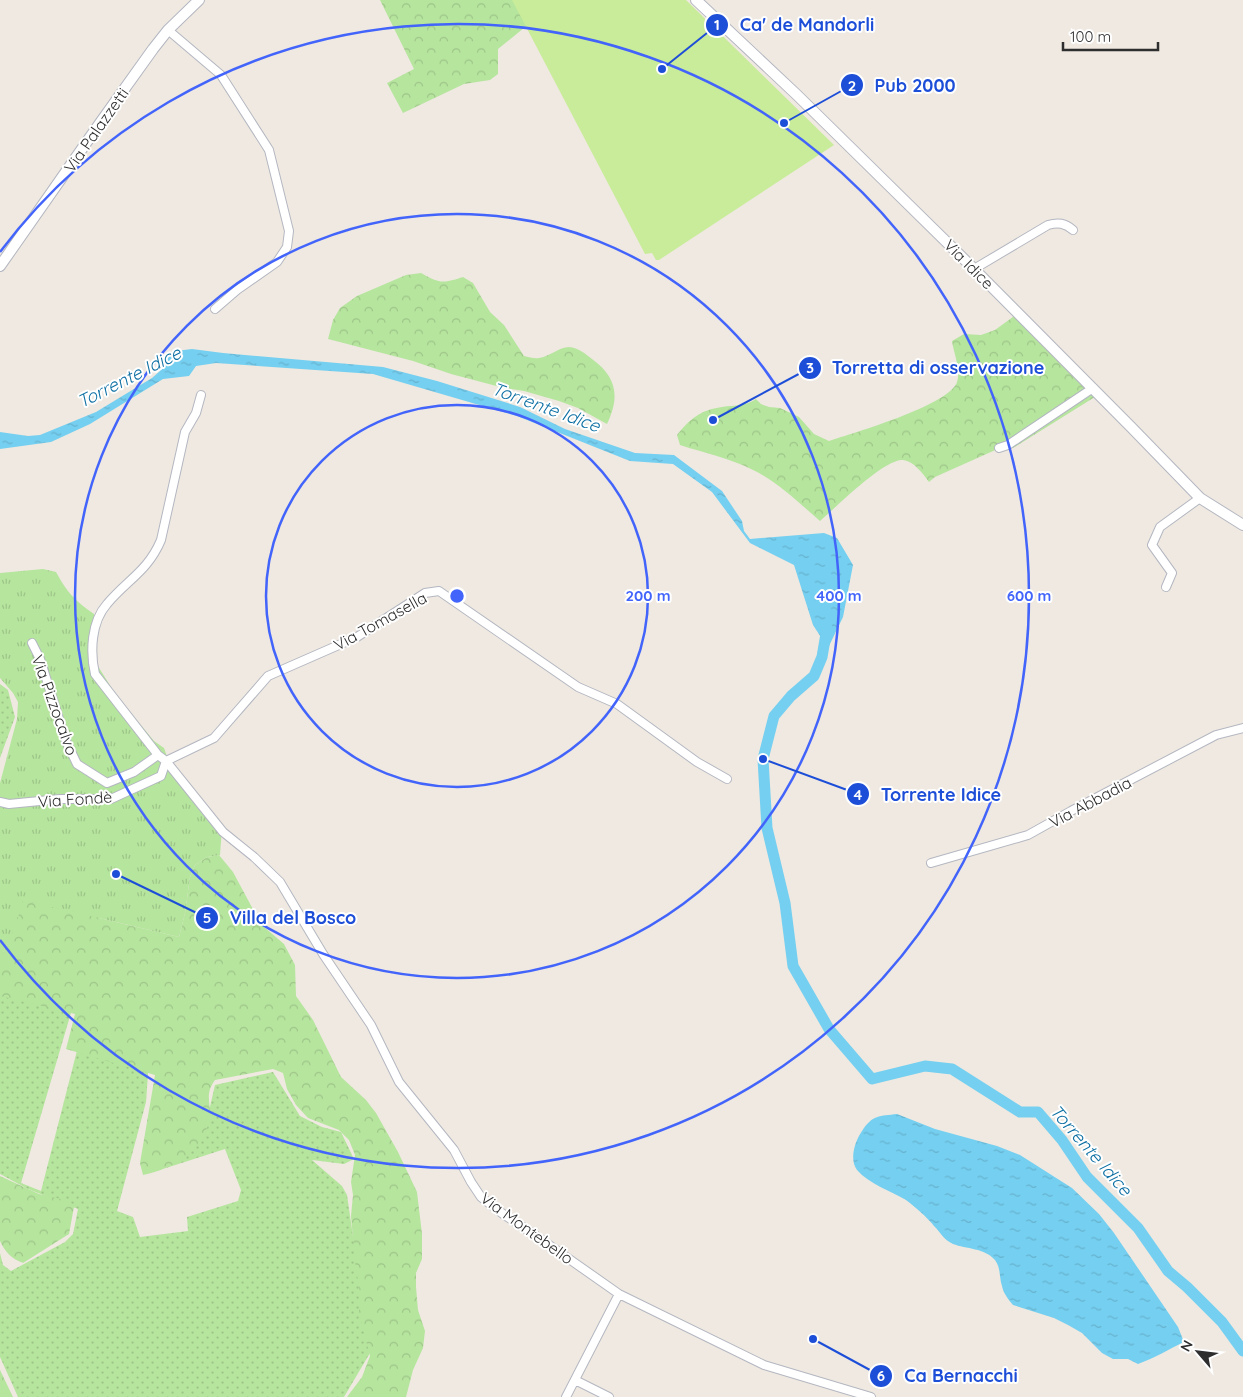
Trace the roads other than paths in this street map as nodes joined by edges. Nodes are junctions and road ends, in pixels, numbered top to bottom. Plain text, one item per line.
1 (199, 0) edge
2 (696, 0) edge
3 (168, 30) junction
4 (1073, 230) dead end
5 (0, 266) edge
6 (974, 268) junction
7 (215, 309) dead end
8 (1093, 388) junction
9 (200, 395) dead end
10 (999, 448) dead end
11 (1200, 498) junction
12 (1243, 526) edge
13 (1166, 587) dead end
14 (32, 643) dead end
15 (1243, 728) edge
16 (158, 755) junction
17 (166, 761) junction
18 (727, 779) dead end
19 (0, 802) edge
20 (931, 863) dead end
21 (619, 1294) junction
22 (575, 1380) junction
23 (566, 1397) edge
24 (609, 1397) edge
25 (871, 1397) edge

1 - 3 main road, Via Palazzetti
2 - 6 main road, Via Idice
3 - 5 main road, Via Palazzetti
3 - 7 street
4 - 6 street
6 - 8 main road, Via Idice
8 - 10 street
8 - 11 main road, Via Idice
9 - 16 street, Via Montebello
11 - 12 main road, Via Idice
11 - 13 street
14 - 16 street, Via Pizzocalvo
15 - 20 street, Via Abbadia
16 - 17 street, Via Montebello
17 - 18 street, Via Tomasella
17 - 19 street, Via Fondè
17 - 21 street, Via Montebello
21 - 22 street
21 - 25 street, Via Montebello
22 - 23 street
22 - 24 street

